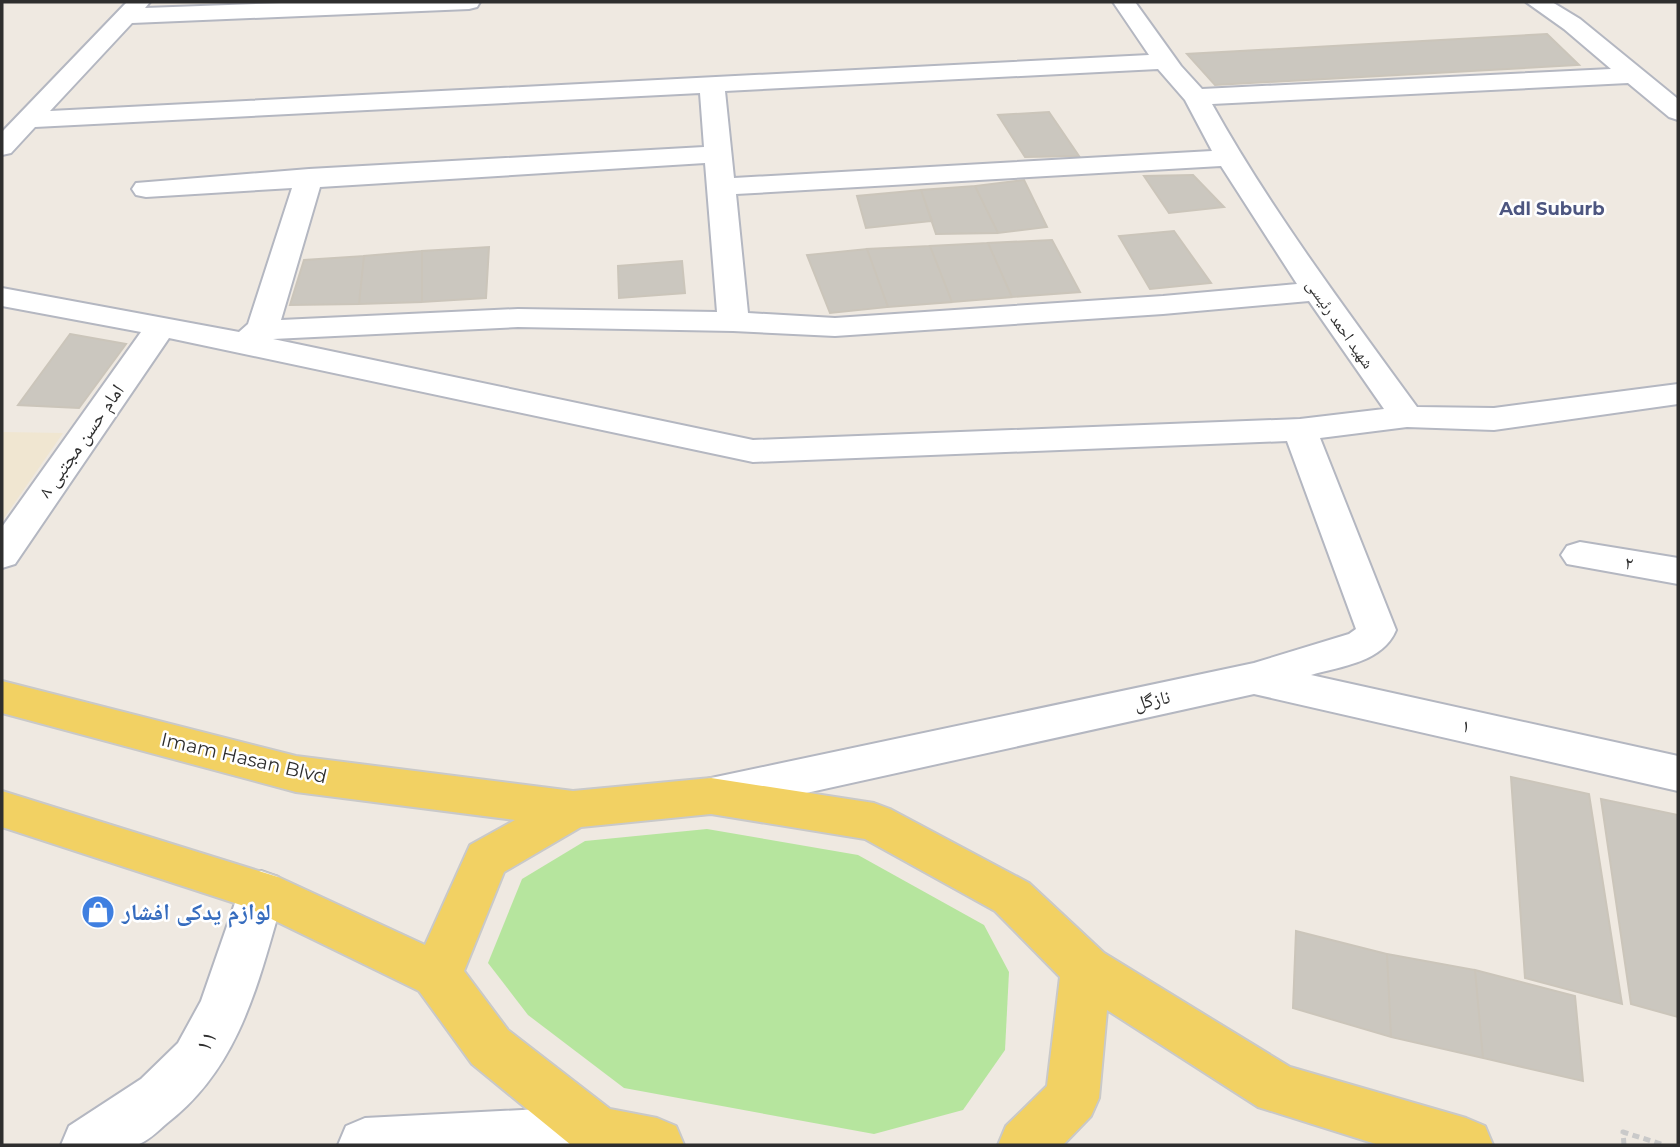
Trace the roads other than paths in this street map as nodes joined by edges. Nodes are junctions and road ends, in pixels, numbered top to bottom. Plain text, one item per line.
1 (469, 2) edge
2 (1125, 2) edge
3 (1537, 2) edge
4 (132, 9) edge
5 (1166, 61) junction
6 (1630, 75) junction
7 (712, 87) junction
8 (1196, 96) junction
9 (1678, 113) edge
10 (27, 120) junction
11 (2, 147) edge
12 (718, 154) junction
13 (1229, 158) junction
14 (309, 177) junction
15 (721, 187) junction
16 (146, 188) dead end
17 (1317, 291) junction
18 (2, 297) edge
19 (733, 322) junction
20 (160, 328) junction
21 (247, 335) junction
22 (1678, 394) edge
23 (1407, 417) junction
24 (1300, 430) junction
25 (2, 555) edge
26 (1580, 555) dead end
27 (1678, 571) edge
28 (1254, 678) junction
29 (2, 697) edge
30 (1678, 774) edge
31 (711, 796) junction
32 (2, 809) edge
33 (573, 809) junction
34 (261, 891) junction
35 (1086, 969) junction
36 (438, 975) junction
37 (598, 1133) junction
38 (88, 1145) edge
39 (365, 1145) edge
40 (657, 1145) edge
41 (1026, 1145) edge
42 (1466, 1145) edge

1 - 4 street
2 - 5 street, شهید احمد رئیسی
3 - 6 street
4 - 10 street
5 - 7 street
5 - 8 street, شهید احمد رئیسی
6 - 8 street
6 - 9 street
7 - 10 street
7 - 12 street
8 - 13 street, شهید احمد رئیسی
10 - 11 street
12 - 14 street
12 - 15 street
13 - 15 street
13 - 17 street, شهید احمد رئیسی
14 - 16 street
14 - 21 street
15 - 19 street
17 - 19 street
17 - 23 street, شهید احمد رئیسی
18 - 20 street
19 - 21 street
20 - 21 street
20 - 25 street, امام حسن مجتبی ۸
21 - 24 street
22 - 23 street
23 - 24 street
24 - 28 street, نازگل
26 - 27 street, ۲
28 - 30 street, ۱
28 - 31 street, نازگل
29 - 33 main road, Imam Hasan Blvd
31 - 33 main road
31 - 35 main road
32 - 34 main road
33 - 36 main road
34 - 36 main road
34 - 38 street, ۱۱
35 - 41 main road
35 - 42 main road
36 - 37 main road
37 - 39 street
37 - 40 main road

